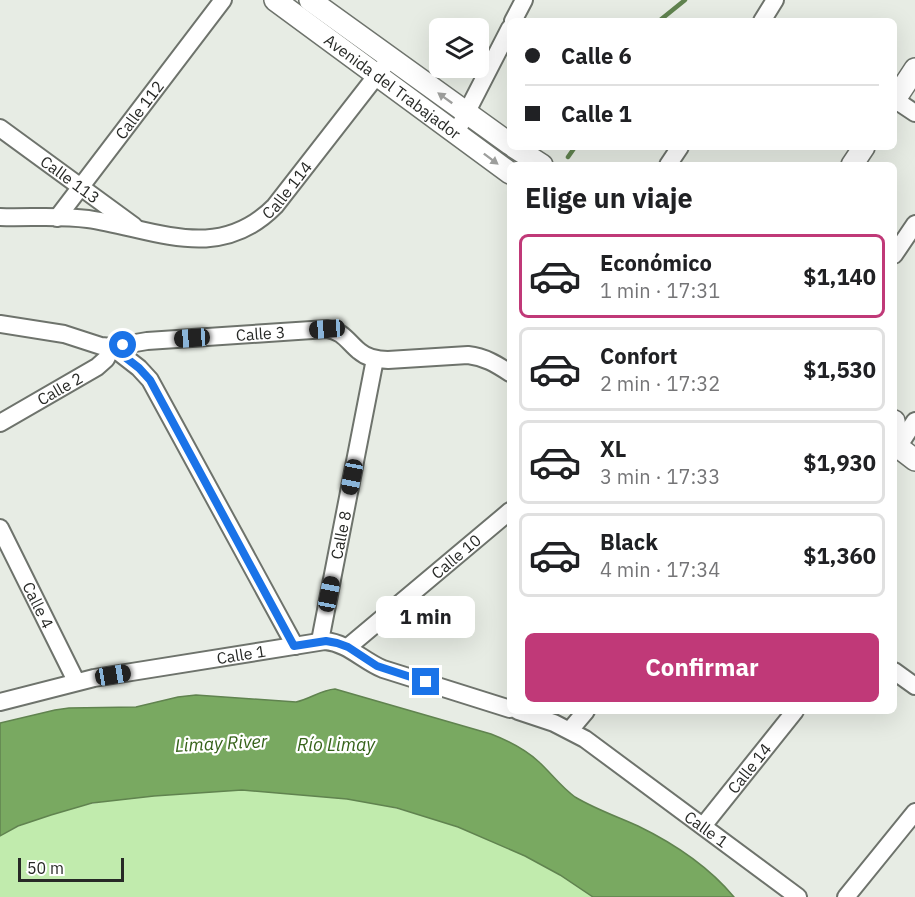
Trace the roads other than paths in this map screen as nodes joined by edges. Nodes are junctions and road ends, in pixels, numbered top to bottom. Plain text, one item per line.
1 (222, 0) edge
2 (275, 0) edge
3 (524, 0) edge
4 (775, 0) edge
5 (316, 2) edge
6 (515, 18) edge
7 (766, 18) edge
8 (507, 34) edge
9 (384, 67) junction
10 (915, 69) edge
11 (897, 96) edge
12 (897, 102) edge
13 (915, 113) edge
14 (466, 114) junction
15 (0, 128) edge
16 (456, 133) junction
17 (507, 142) edge
18 (519, 150) edge
19 (537, 162) edge
20 (507, 171) edge
21 (81, 187) junction
22 (0, 217) edge
23 (57, 218) junction
24 (915, 224) edge
25 (140, 230) junction
26 (897, 251) edge
27 (0, 324) edge
28 (112, 347) junction
29 (375, 359) junction
30 (507, 371) edge
31 (915, 421) edge
32 (0, 423) edge
33 (897, 446) edge
34 (897, 448) edge
35 (915, 460) edge
36 (507, 514) edge
37 (0, 528) edge
38 (320, 641) junction
39 (294, 646) junction
40 (348, 647) junction
41 (897, 673) edge
42 (76, 681) junction
43 (915, 686) edge
44 (0, 702) edge
45 (507, 708) edge
46 (527, 714) edge
47 (583, 714) edge
48 (793, 714) edge
49 (570, 730) junction
50 (915, 812) edge
51 (703, 826) junction
52 (798, 897) edge
53 (846, 897) edge

1 - 21 street, Calle 112
2 - 9 street, Avenida del Trabajador
3 - 6 street
4 - 7 street
5 - 9 street, Avenida del Trabajador
8 - 14 street
14 -> 9 street, Avenida del Trabajador
9 - 16 street, Avenida del Trabajador
9 - 25 street, Calle 114
10 - 11 street
12 - 13 street
14 - 16 street
14 - 17 street, Avenida del Trabajador
15 - 21 street, Calle 113
16 -> 20 street, Avenida del Trabajador
18 - 19 street
21 - 23 street, Calle 112
21 - 25 street, Calle 113
22 - 23 street, Calle 114
23 - 25 street, Calle 114
24 - 26 street
27 - 28 street, Calle 3
28 - 29 street, Calle 3
28 - 32 street, Calle 2
28 - 39 street
29 - 30 street
29 - 38 street, Calle 8
31 - 33 street
34 - 35 street
36 - 40 street, Calle 10
37 - 42 street, Calle 4
38 - 39 street, Calle 1
38 - 40 street, Calle 1
39 - 42 street, Calle 1
40 - 45 street, Calle 1
41 - 43 street
42 - 44 street, Calle 1
46 - 49 street, Calle 1
47 - 49 street
48 - 51 street, Calle 14
49 - 51 street, Calle 1
50 - 53 street
51 - 52 street, Calle 1

